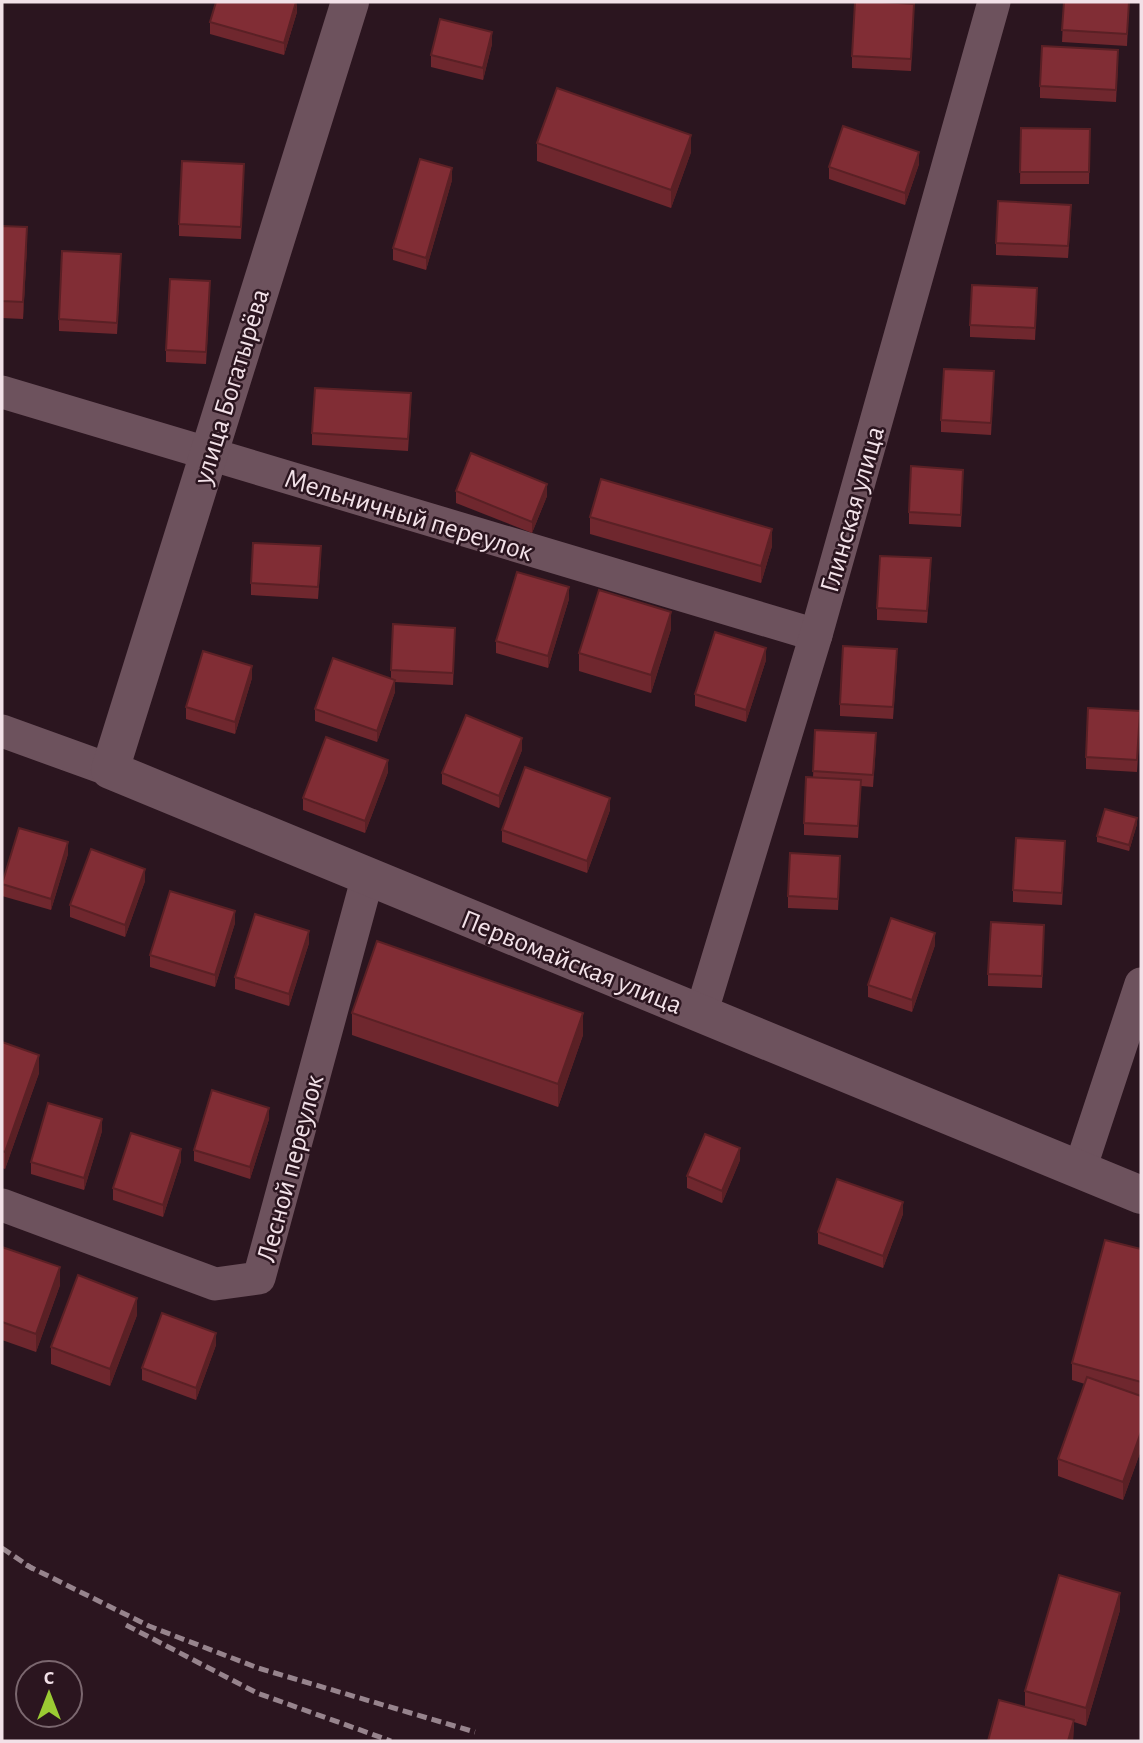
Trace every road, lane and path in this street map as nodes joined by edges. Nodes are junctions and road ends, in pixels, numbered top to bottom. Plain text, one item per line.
1 (350, 2) edge
2 (994, 2) edge
3 (2, 392) edge
4 (209, 454) junction
5 (816, 635) junction
6 (2, 731) edge
7 (110, 770) junction
8 (368, 876) junction
9 (1141, 984) edge
10 (701, 1014) junction
11 (1080, 1169) junction
12 (1141, 1195) edge
13 (2, 1205) edge

1 - 4 street, улица Богатырёва
2 - 5 street, Глинская улица
3 - 4 street, Мельничный переулок
4 - 5 street, Мельничный переулок
4 - 7 street, улица Богатырёва
5 - 10 street, Глинская улица
6 - 7 street, Первомайская улица
7 - 8 street, Первомайская улица
8 - 10 street, Первомайская улица
8 - 13 street, Лесной переулок
9 - 11 street
10 - 11 street, Первомайская улица
11 - 12 street, Первомайская улица

